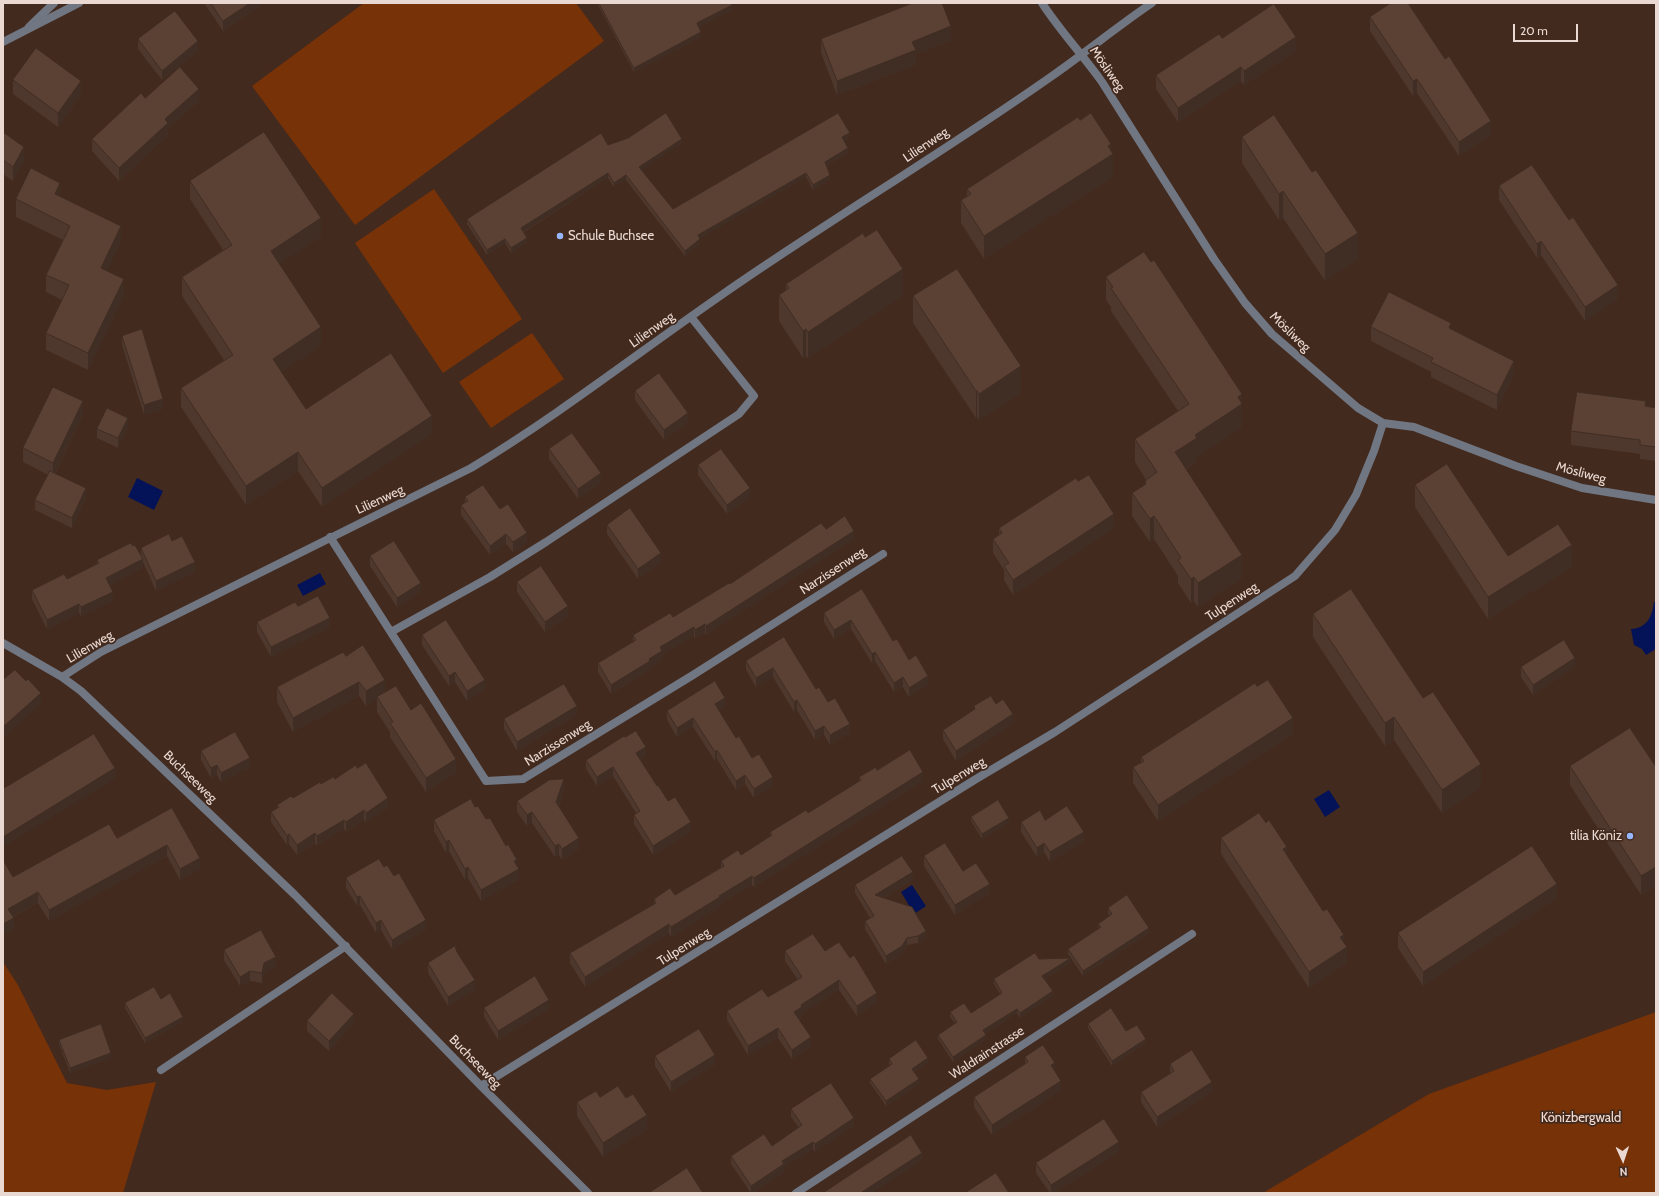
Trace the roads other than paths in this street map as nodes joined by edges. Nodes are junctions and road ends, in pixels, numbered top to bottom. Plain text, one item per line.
1 (54, 3) edge
2 (79, 3) edge
3 (1042, 3) edge
4 (1152, 3) edge
5 (25, 31) junction
6 (3, 42) edge
7 (1082, 54) junction
8 (691, 317) junction
9 (1383, 423) junction
10 (1656, 500) edge
11 (330, 537) junction
12 (883, 554) dead end
13 (391, 632) junction
14 (3, 643) edge
15 (62, 677) junction
16 (1192, 934) dead end
17 (346, 946) junction
18 (161, 1070) dead end
19 (481, 1086) junction
20 (588, 1193) edge
21 (796, 1193) edge

1 - 5 street
2 - 5 street
3 - 7 street, Mösliweg
4 - 7 street, Lilienweg
5 - 6 street
7 - 8 street, Lilienweg
7 - 9 street, Mösliweg
8 - 11 street, Lilienweg
8 - 13 street, Lilienweg
9 - 10 street, Mösliweg
9 - 19 street, Tulpenweg
11 - 13 street, Narzissenweg
11 - 15 street, Lilienweg
12 - 13 street, Narzissenweg
14 - 15 street, Buchseeweg
15 - 17 street, Buchseeweg
16 - 21 street, Waldrainstrasse
17 - 18 street
17 - 19 street, Buchseeweg
19 - 20 street, Buchseeweg

